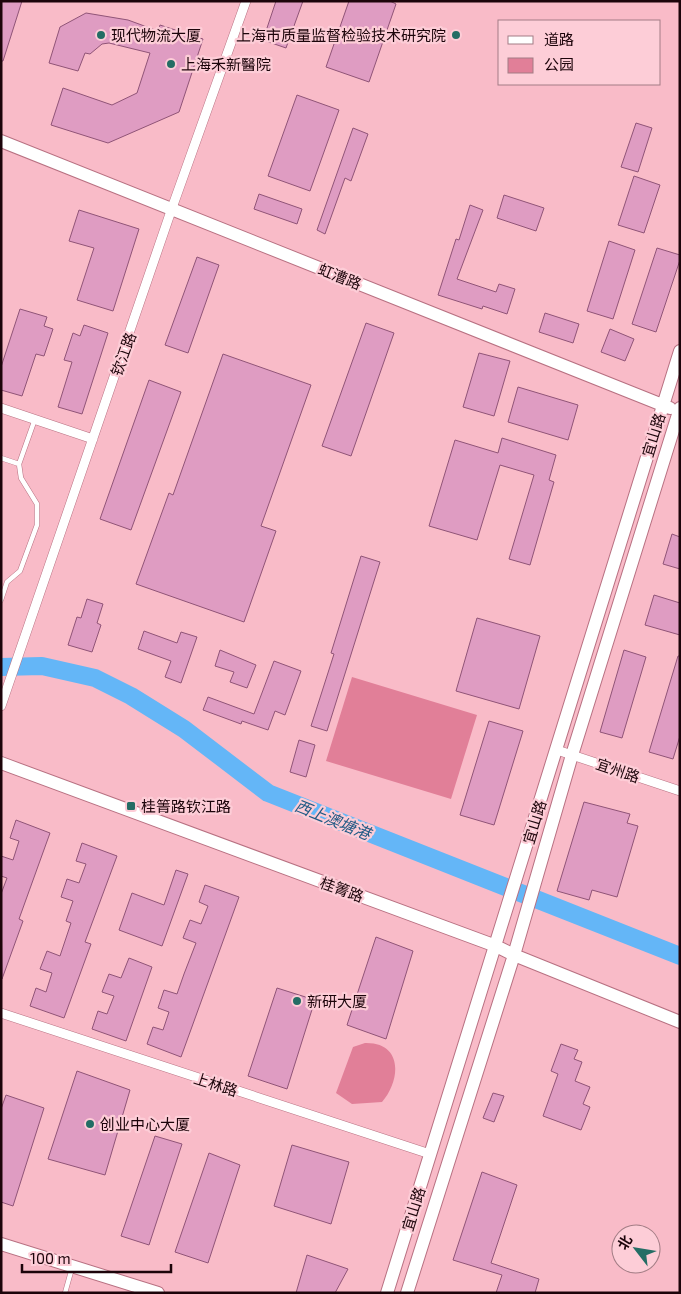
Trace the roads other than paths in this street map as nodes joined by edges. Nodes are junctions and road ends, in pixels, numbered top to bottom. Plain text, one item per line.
1 (246, 1) edge
2 (1, 141) edge
3 (172, 208) junction
4 (680, 351) edge
5 (662, 405) junction
6 (1, 408) edge
7 (680, 410) edge
8 (35, 419) junction
9 (93, 439) junction
10 (1, 458) edge
11 (19, 464) junction
12 (1, 600) edge
13 (1, 706) edge
14 (557, 750) junction
15 (572, 755) junction
16 (1, 763) edge
17 (680, 791) edge
18 (496, 946) junction
19 (514, 955) junction
20 (1, 1013) edge
21 (680, 1022) edge
22 (430, 1154) junction
23 (1, 1244) edge
24 (73, 1266) junction
25 (65, 1293) edge
26 (158, 1293) edge
27 (387, 1293) edge
28 (407, 1293) edge

1 - 3 street, 钦江路
2 - 3 main road, 虹漕路
3 - 5 main road, 虹漕路
3 - 9 street, 钦江路
4 - 5 main road, 宜山路
5 - 7 main road, 虹漕路
5 - 14 main road, 宜山路
6 - 8 street
7 - 15 main road, 宜山路
8 - 9 street
8 - 11 lane
9 - 13 street, 钦江路
10 - 11 lane
11 - 12 lane
14 - 15 street, 宜州路
14 - 18 main road, 宜山路
15 - 17 street, 宜州路
15 - 19 main road, 宜山路
16 - 18 main road, 桂箐路
18 - 19 main road, 桂箐路
18 - 22 main road, 宜山路
19 - 21 main road, 桂箐路
19 - 28 main road, 宜山路
20 - 22 street, 上林路
22 - 27 main road, 宜山路
23 - 24 main road
24 - 25 lane
24 - 26 main road

